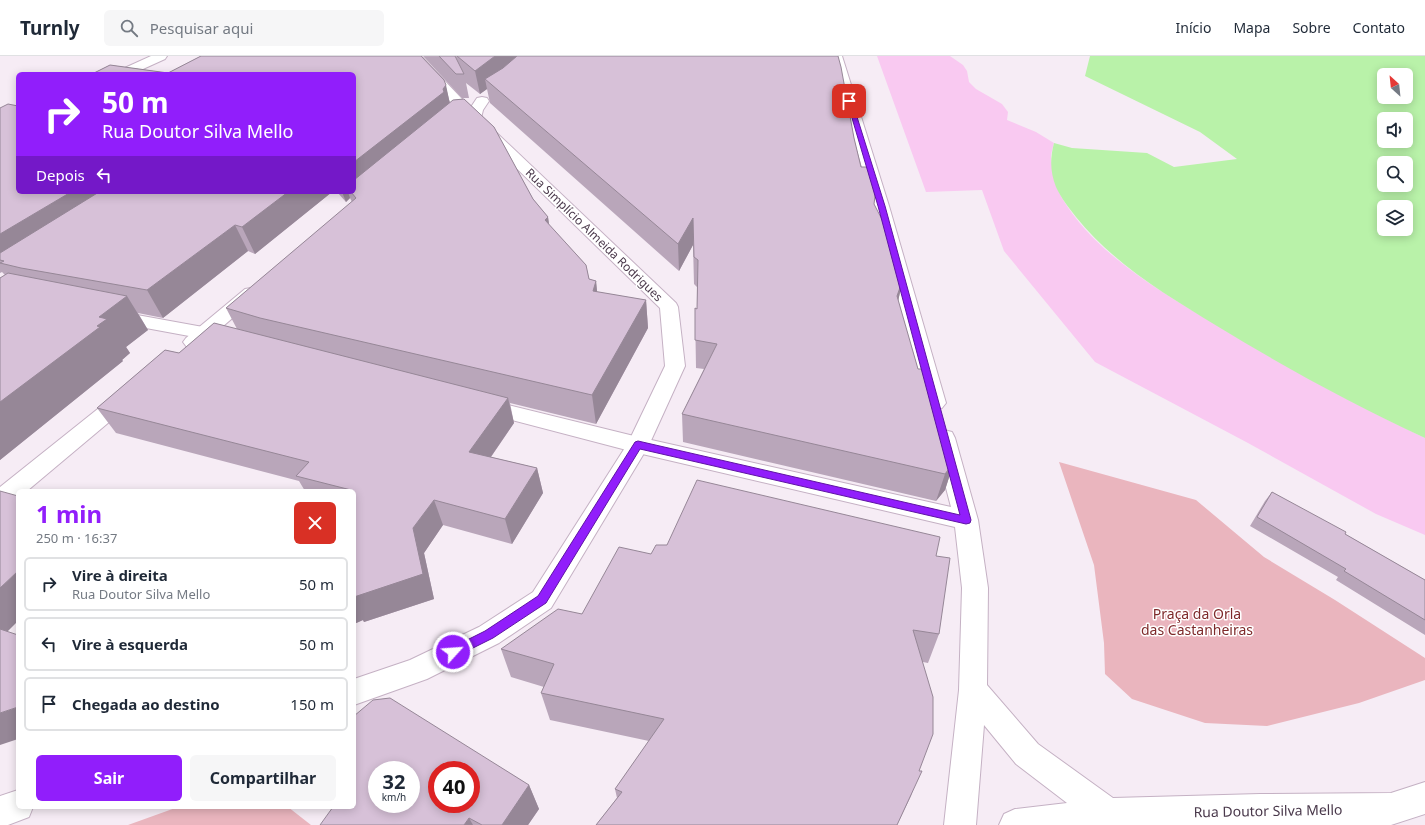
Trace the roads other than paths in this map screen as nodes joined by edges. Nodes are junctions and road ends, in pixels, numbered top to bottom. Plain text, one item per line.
1 (161, 56) edge
2 (414, 56) edge
3 (836, 56) edge
4 (126, 72) edge
5 (457, 102) junction
6 (483, 105) junction
7 (264, 282) edge
8 (98, 314) edge
9 (203, 333) junction
10 (241, 344) edge
11 (179, 354) edge
12 (142, 384) edge
13 (462, 401) edge
14 (638, 445) junction
15 (0, 500) edge
16 (966, 520) junction
17 (973, 690) junction
18 (356, 691) edge
19 (1425, 798) edge
20 (16, 807) edge
21 (0, 812) edge
22 (1110, 814) junction
23 (960, 825) edge
24 (1015, 825) edge

1 - 4 street
2 - 5 street
3 - 16 street
5 - 6 street
5 - 6 street
6 - 14 street, Rua Simplício Almeida Rodrigues
7 - 9 street
8 - 9 street
9 - 10 street
9 - 11 street
12 - 15 street
13 - 14 street
14 - 16 street
14 - 18 street, Rua Simplício Almeida Rodrigues
16 - 17 street
17 - 22 street
17 - 23 street
19 - 22 street, Rua Doutor Silva Mello
20 - 21 street
22 - 24 street, Rua Doutor Silva Mello

